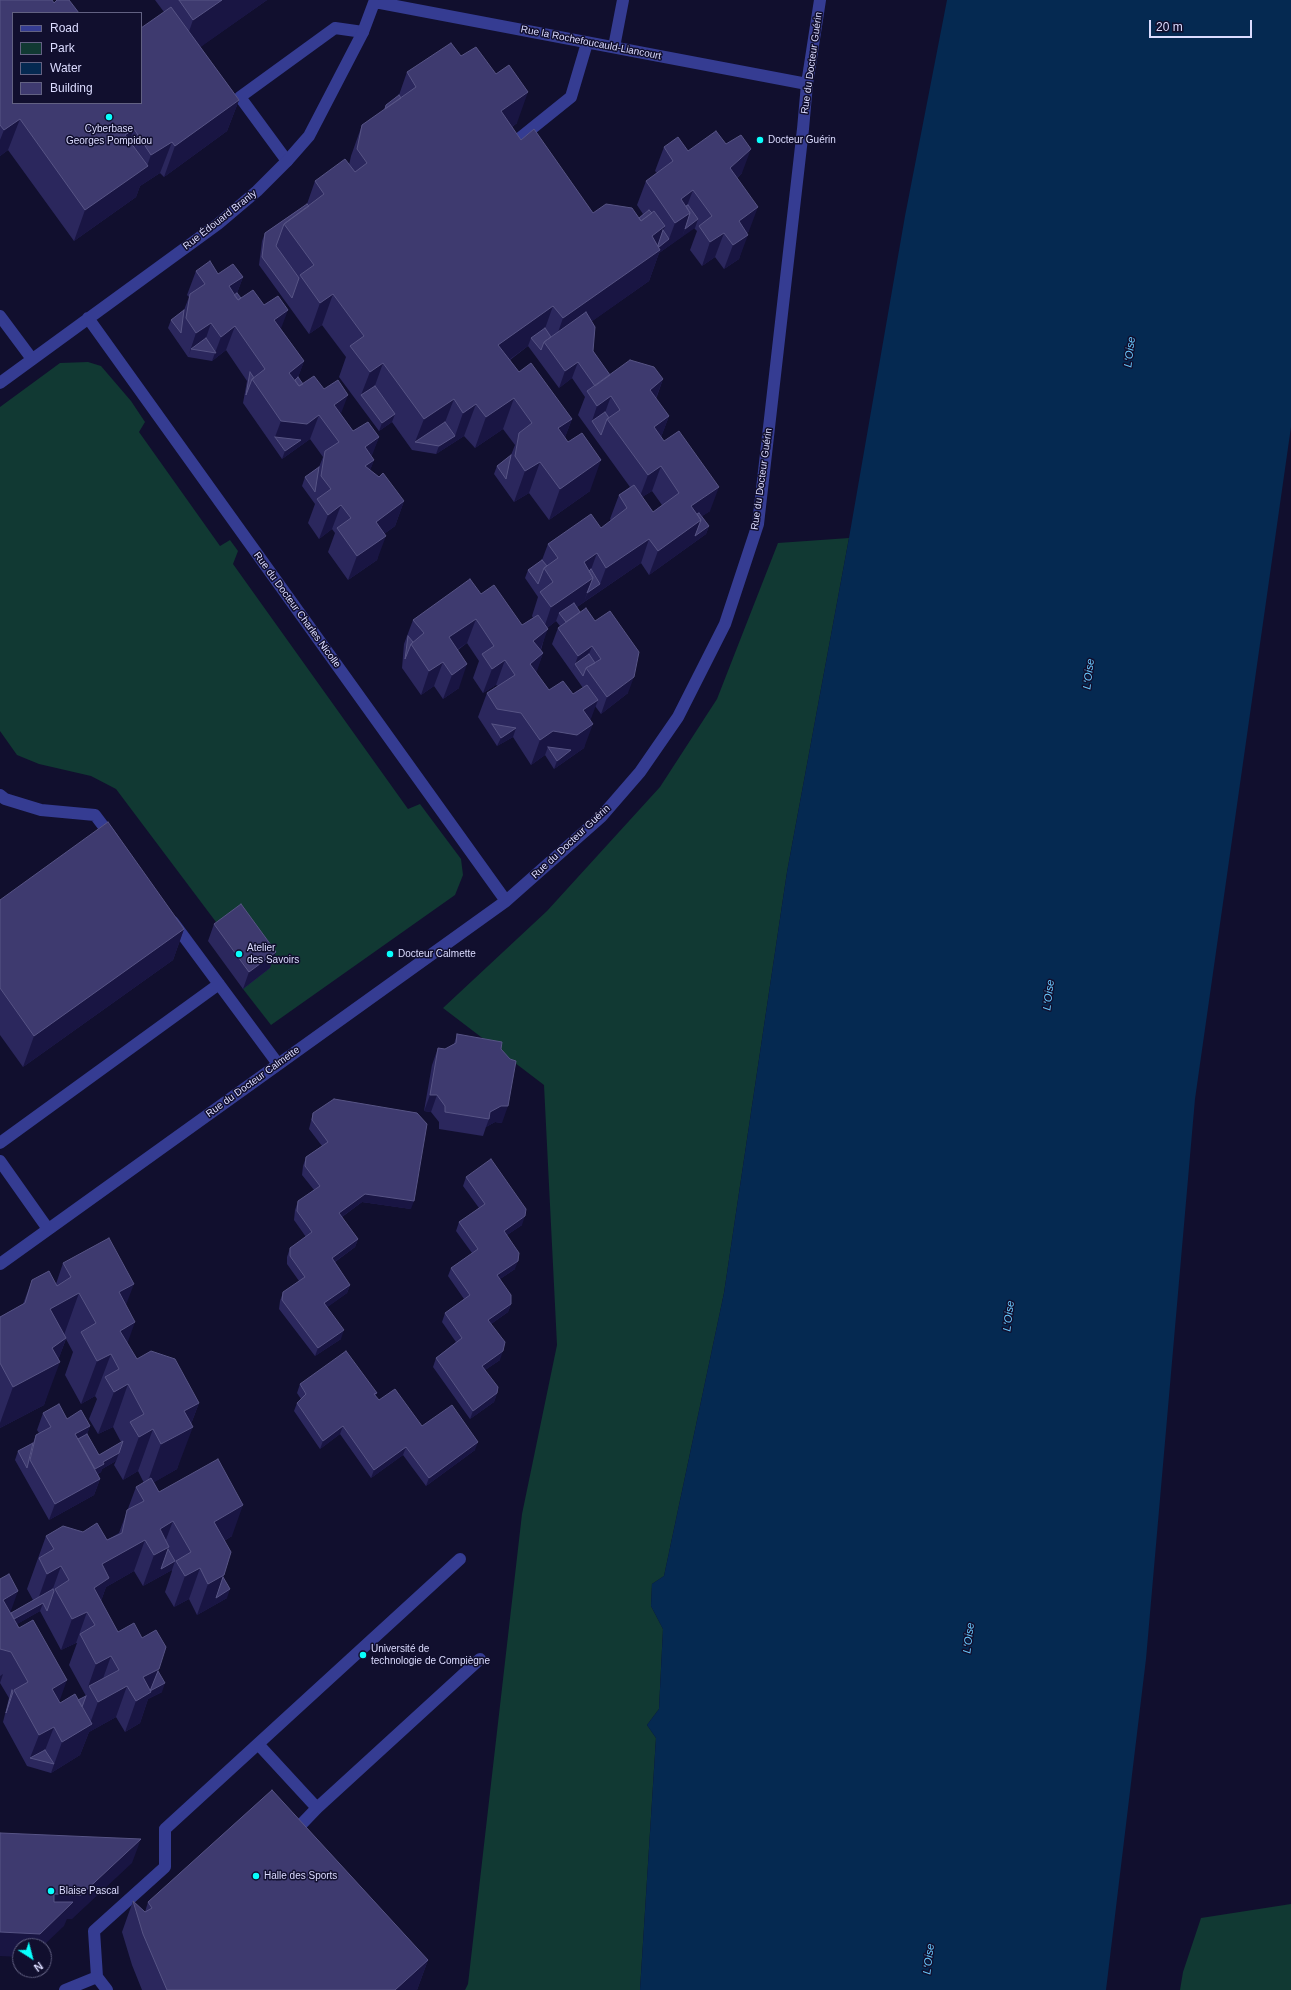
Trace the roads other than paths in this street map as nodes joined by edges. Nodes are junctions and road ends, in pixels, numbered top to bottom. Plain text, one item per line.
1 (623, 0) edge
2 (820, 0) edge
3 (375, 1) edge
4 (363, 32) junction
5 (587, 43) junction
6 (614, 47) junction
7 (807, 84) junction
8 (520, 138) edge
9 (287, 161) junction
10 (0, 316) edge
11 (88, 318) junction
12 (32, 359) junction
13 (0, 382) edge
14 (0, 795) edge
15 (118, 847) edge
16 (506, 901) junction
17 (164, 909) edge
18 (219, 984) junction
19 (278, 1064) junction
20 (0, 1143) edge
21 (0, 1161) edge
22 (48, 1229) junction
23 (0, 1264) edge
24 (460, 1559) dead end
25 (480, 1659) dead end
26 (258, 1744) junction
27 (317, 1808) junction
28 (293, 1833) edge
29 (97, 1976) junction
30 (65, 1990) edge
31 (81, 1990) edge
32 (107, 1990) edge

1 - 6 street
2 - 7 street, Rue du Docteur Guérin
3 - 4 street, Rue Édouard Branly
3 - 5 street, Rue la Rochefoucauld-Liancourt
4 - 9 street, Rue Édouard Branly
4 - 9 street
5 - 6 street, Rue la Rochefoucauld-Liancourt
5 - 8 street
6 - 7 street, Rue la Rochefoucauld-Liancourt
7 - 16 street, Rue du Docteur Guérin
9 - 11 street, Rue Édouard Branly
10 - 12 street
11 - 12 street, Rue Édouard Branly
11 - 16 street, Rue du Docteur Charles Nicolle
12 - 13 street, Rue Édouard Branly
14 - 15 street
16 - 19 street, Rue du Docteur Calmette
17 - 18 street
18 - 19 street
18 - 20 street
19 - 22 street, Rue du Docteur Calmette
21 - 22 street
22 - 23 street, Rue du Docteur Calmette
24 - 26 street
25 - 27 street
26 - 27 street
26 - 29 street
27 - 28 street
29 - 30 street
29 - 31 street
29 - 32 street

